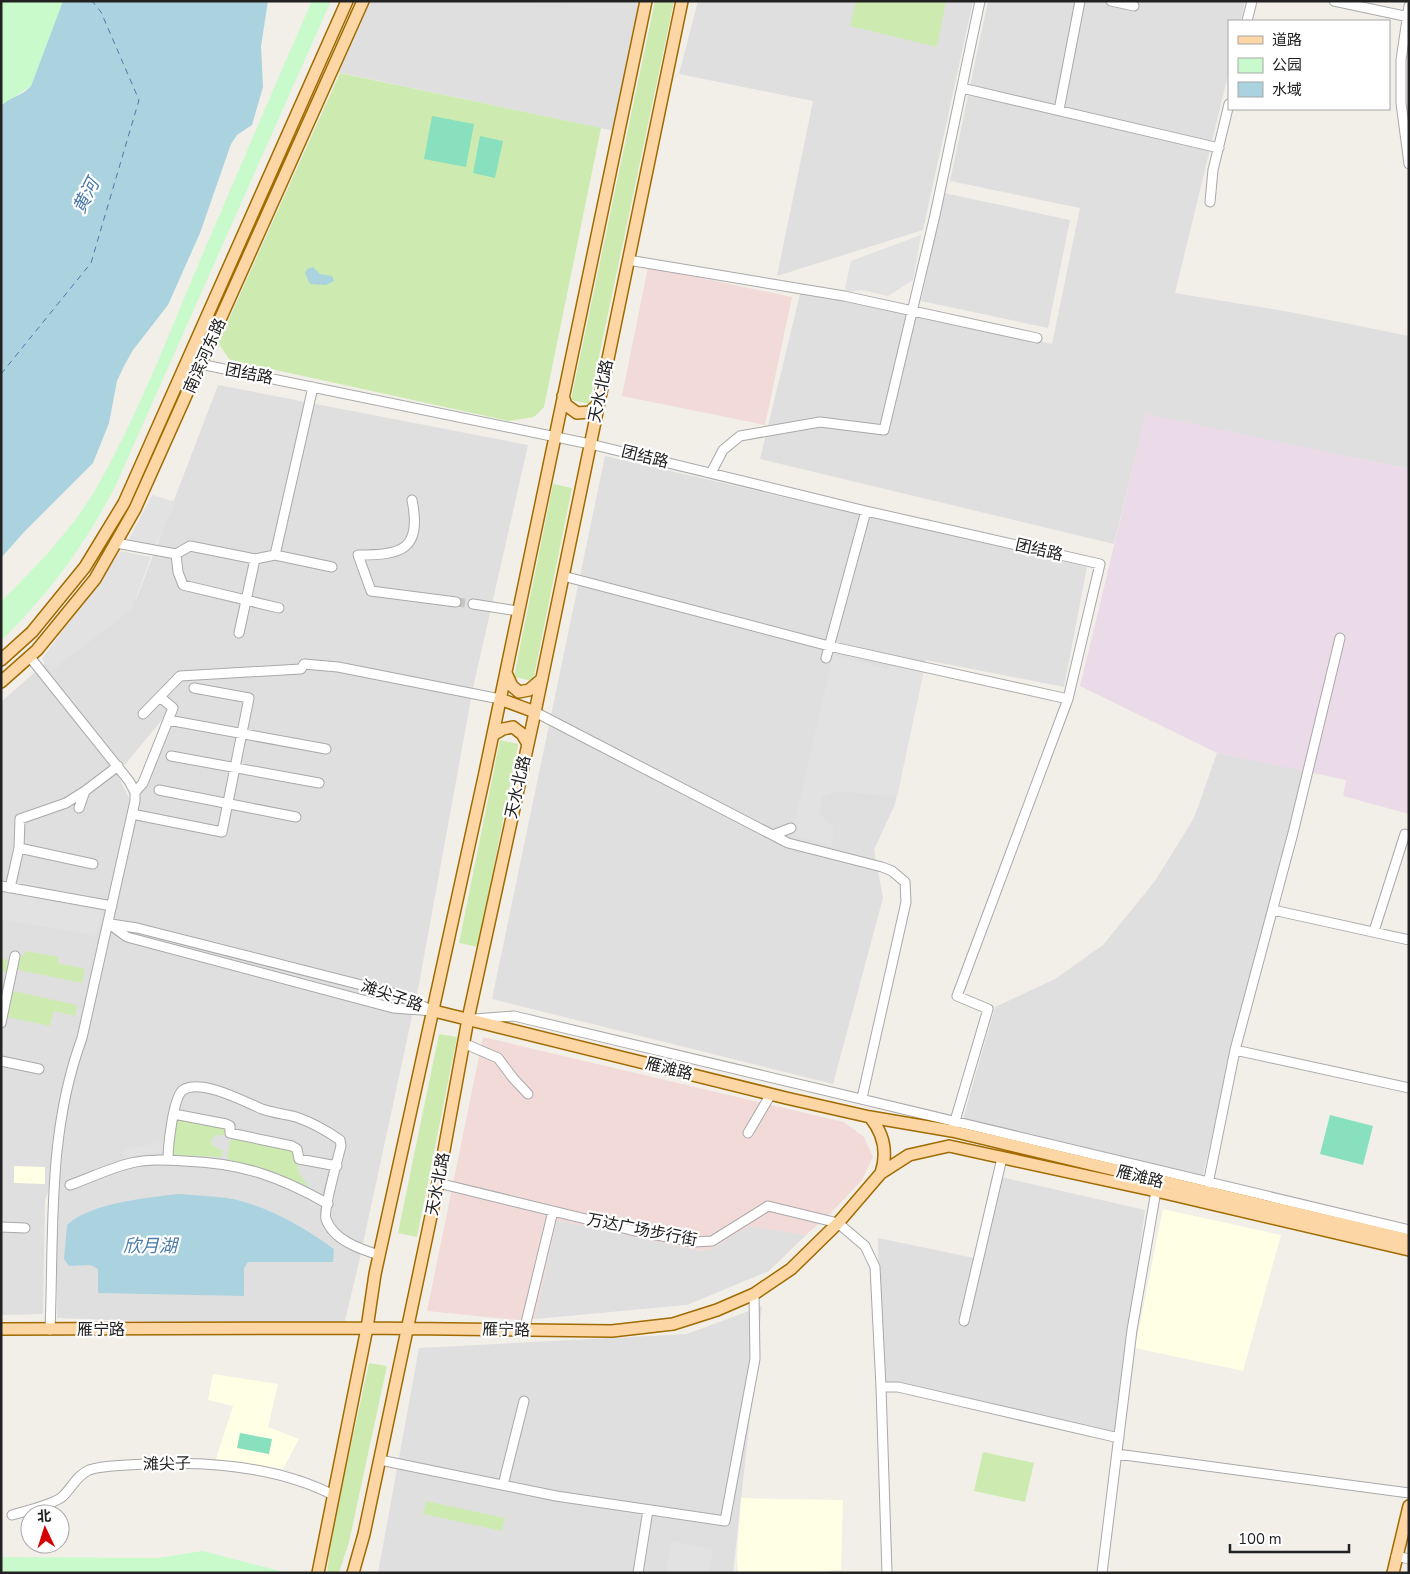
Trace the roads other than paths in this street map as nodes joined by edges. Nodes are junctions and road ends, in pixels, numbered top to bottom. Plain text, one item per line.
1 (347, 1) edge
2 (363, 1) edge
3 (682, 1) edge
4 (980, 1) edge
5 (1080, 1) edge
6 (1111, 1) edge
7 (1252, 1) edge
8 (1334, 1) edge
9 (644, 2) edge
10 (1134, 6) dead end
11 (1409, 6) edge
12 (1408, 17) edge
13 (1247, 20) edge
14 (962, 88) junction
15 (1228, 108) edge
16 (1059, 110) junction
17 (1219, 148) junction
18 (1409, 164) edge
19 (1210, 202) dead end
20 (628, 260) junction
21 (911, 310) junction
22 (1037, 338) dead end
23 (188, 362) junction
24 (202, 364) junction
25 (314, 387) junction
26 (563, 396) junction
27 (599, 403) junction
28 (555, 436) junction
29 (590, 444) junction
30 (711, 473) junction
31 (412, 500) dead end
32 (866, 512) junction
33 (116, 543) junction
34 (176, 554) junction
35 (276, 555) junction
36 (256, 559) junction
37 (332, 567) dead end
38 (563, 576) junction
39 (246, 600) junction
40 (456, 602) tunnel mouth
41 (473, 604) tunnel mouth
42 (279, 608) dead end
43 (518, 611) junction
44 (239, 633) dead end
45 (1340, 638) dead end
46 (829, 646) junction
47 (29, 656) junction
48 (826, 658) dead end
49 (1, 660) edge
50 (506, 674) junction
51 (542, 678) junction
52 (1, 682) edge
53 (194, 688) dead end
54 (160, 697) junction
55 (500, 699) junction
56 (1068, 699) junction
57 (535, 712) junction
58 (143, 714) dead end
59 (168, 720) junction
60 (242, 733) junction
61 (493, 735) junction
62 (528, 744) junction
63 (326, 749) dead end
64 (171, 756) dead end
65 (118, 766) junction
66 (235, 768) junction
67 (319, 783) dead end
68 (159, 790) dead end
69 (85, 791) junction
70 (135, 792) junction
71 (228, 803) junction
72 (79, 808) dead end
73 (132, 814) junction
74 (296, 817) dead end
75 (791, 828) dead end
76 (1405, 834) dead end
77 (773, 835) junction
78 (19, 848) junction
79 (93, 864) dead end
80 (6, 887) edge
81 (112, 906) junction
82 (1273, 910) junction
83 (108, 924) junction
84 (1374, 931) junction
85 (1409, 940) edge
86 (14, 956) dead end
87 (1, 973) edge
88 (11, 975) junction
89 (434, 1011) junction
90 (468, 1019) junction
91 (1, 1023) edge
92 (463, 1043) junction
93 (1235, 1050) junction
94 (1, 1061) edge
95 (39, 1069) dead end
96 (1409, 1088) edge
97 (528, 1094) dead end
98 (771, 1094) junction
99 (862, 1098) junction
100 (174, 1114) junction
101 (870, 1117) junction
102 (954, 1127) junction
103 (748, 1133) dead end
104 (949, 1146) joint
105 (1002, 1158) junction
106 (168, 1160) junction
107 (337, 1166) junction
108 (881, 1173) junction
109 (438, 1183) junction
110 (70, 1185) dead end
111 (1156, 1191) junction
112 (1206, 1193) junction
113 (328, 1204) junction
114 (554, 1211) junction
115 (838, 1223) junction
116 (1, 1227) edge
117 (25, 1228) dead end
118 (1409, 1230) edge
119 (1409, 1240) edge
120 (1409, 1250) edge
121 (379, 1255) junction
122 (754, 1294) junction
123 (964, 1321) dead end
124 (367, 1328) junction
125 (1, 1329) edge
126 (50, 1330) junction
127 (407, 1330) junction
128 (524, 1331) junction
129 (881, 1387) junction
130 (524, 1401) dead end
131 (1119, 1438) junction
132 (1117, 1454) junction
133 (380, 1460) junction
134 (503, 1485) junction
135 (1409, 1494) edge
136 (333, 1495) junction
137 (1409, 1506) edge
138 (648, 1510) junction
139 (12, 1515) dead end
140 (1396, 1556) junction
141 (1409, 1559) edge
142 (318, 1573) edge
143 (353, 1573) edge
144 (638, 1573) edge
145 (887, 1573) edge
146 (1102, 1573) edge
147 (1393, 1573) edge

1 - 23 main road, 南滨河东路
2 - 24 main road, 南滨河东路
3 - 20 main road, 天水北路
4 - 14 street
5 - 16 street
6 - 10 street
7 - 13 street
8 - 12 street
9 - 26 main road
11 - 12 street
12 - 18 street
14 - 16 street
14 - 21 street
15 - 17 street
16 - 17 street
17 - 19 street
20 - 21 street
20 - 27 main road, 天水北路
21 - 22 street
21 - 30 street
23 - 24 street, 团结路
23 - 49 main road, 南滨河东路
24 - 25 street, 团结路
24 - 33 main road, 南滨河东路
25 - 28 street, 团结路
25 - 35 street
26 - 27 main road
26 - 28 main road
27 - 29 main road, 天水北路
28 - 29 street, 团结路
28 - 43 main road
29 - 30 street, 团结路
29 - 38 main road, 天水北路
30 - 32 street, 团结路
31 - 40 street
32 - 46 street
32 - 56 street, 团结路
33 - 34 street
33 - 47 main road, 南滨河东路
34 - 36 street
34 - 39 street
35 - 36 street
35 - 37 street
36 - 39 street
38 - 46 street
38 - 51 main road, 天水北路
39 - 42 street
39 - 44 street
41 - 43 street
43 - 50 main road
45 - 82 street
46 - 48 street
46 - 56 street
47 - 52 main road, 南滨河东路
47 - 65 street
50 - 51 main road
50 - 55 main road
51 - 57 main road, 天水北路
53 - 60 street
54 - 55 street
54 - 58 street
54 - 59 street
55 - 57 main road
55 - 61 main road
56 - 102 street
57 - 62 main road, 天水北路
57 - 77 street
59 - 60 street
59 - 70 street
60 - 63 street
60 - 66 street
61 - 62 main road
61 - 89 main road
62 - 90 main road, 天水北路
64 - 66 street
65 - 69 street
65 - 70 street
66 - 67 street
66 - 71 street
68 - 71 street
69 - 72 street
69 - 78 street
70 - 73 street
71 - 73 street
71 - 74 street
73 - 81 street
75 - 77 street
76 - 84 street
77 - 99 street
78 - 79 street
78 - 80 street
80 - 81 street
81 - 83 street
82 - 84 street
82 - 93 street
83 - 89 street, 滩尖子路
83 - 89 street, 滩尖子路
83 - 126 street
84 - 85 street
86 - 88 street
87 - 88 street
88 - 91 street
89 - 90 main road, 雁滩路
89 - 121 main road
90 - 92 main road, 天水北路
90 - 98 main road, 雁滩路
90 - 99 street
92 - 97 street
92 - 109 main road, 天水北路
93 - 96 street
93 - 112 street
94 - 95 street
98 - 101 main road, 雁滩路
98 - 103 street
99 - 102 street
100 - 106 street
100 - 107 street
100 - 107 street
101 - 102 main road, 雁滩路
101 - 108 main road
102 - 112 main road, 雁滩路
104 - 105 main road, 雁滩路
104 - 108 main road, 雁宁路
105 - 111 main road, 雁滩路
105 - 123 street
106 - 110 street
106 - 113 street
107 - 113 street
108 - 115 main road, 雁宁路
109 - 114 street, 万达广场步行街
109 - 127 main road, 天水北路
111 - 112 main road, 雁滩路
111 - 131 street
112 - 118 street
112 - 119 main road, 雁滩路
112 - 120 main road, 雁滩路
113 - 121 street
114 - 115 street, 万达广场步行街
114 - 128 street
115 - 122 main road, 雁宁路
115 - 129 street
116 - 117 street
121 - 124 main road
122 - 128 main road, 雁宁路
122 - 138 street
124 - 126 main road, 雁宁路
124 - 127 main road, 雁宁路
124 - 136 main road
125 - 126 main road, 雁宁路
127 - 128 main road, 雁宁路
127 - 133 main road, 天水北路
129 - 131 street
129 - 145 street
130 - 134 street
131 - 132 street
132 - 135 street
132 - 146 street
133 - 134 street
133 - 143 main road, 天水北路
134 - 138 street
136 - 139 street, 滩尖子
136 - 142 main road
137 - 140 main road
138 - 144 street
140 - 141 street
140 - 147 main road

